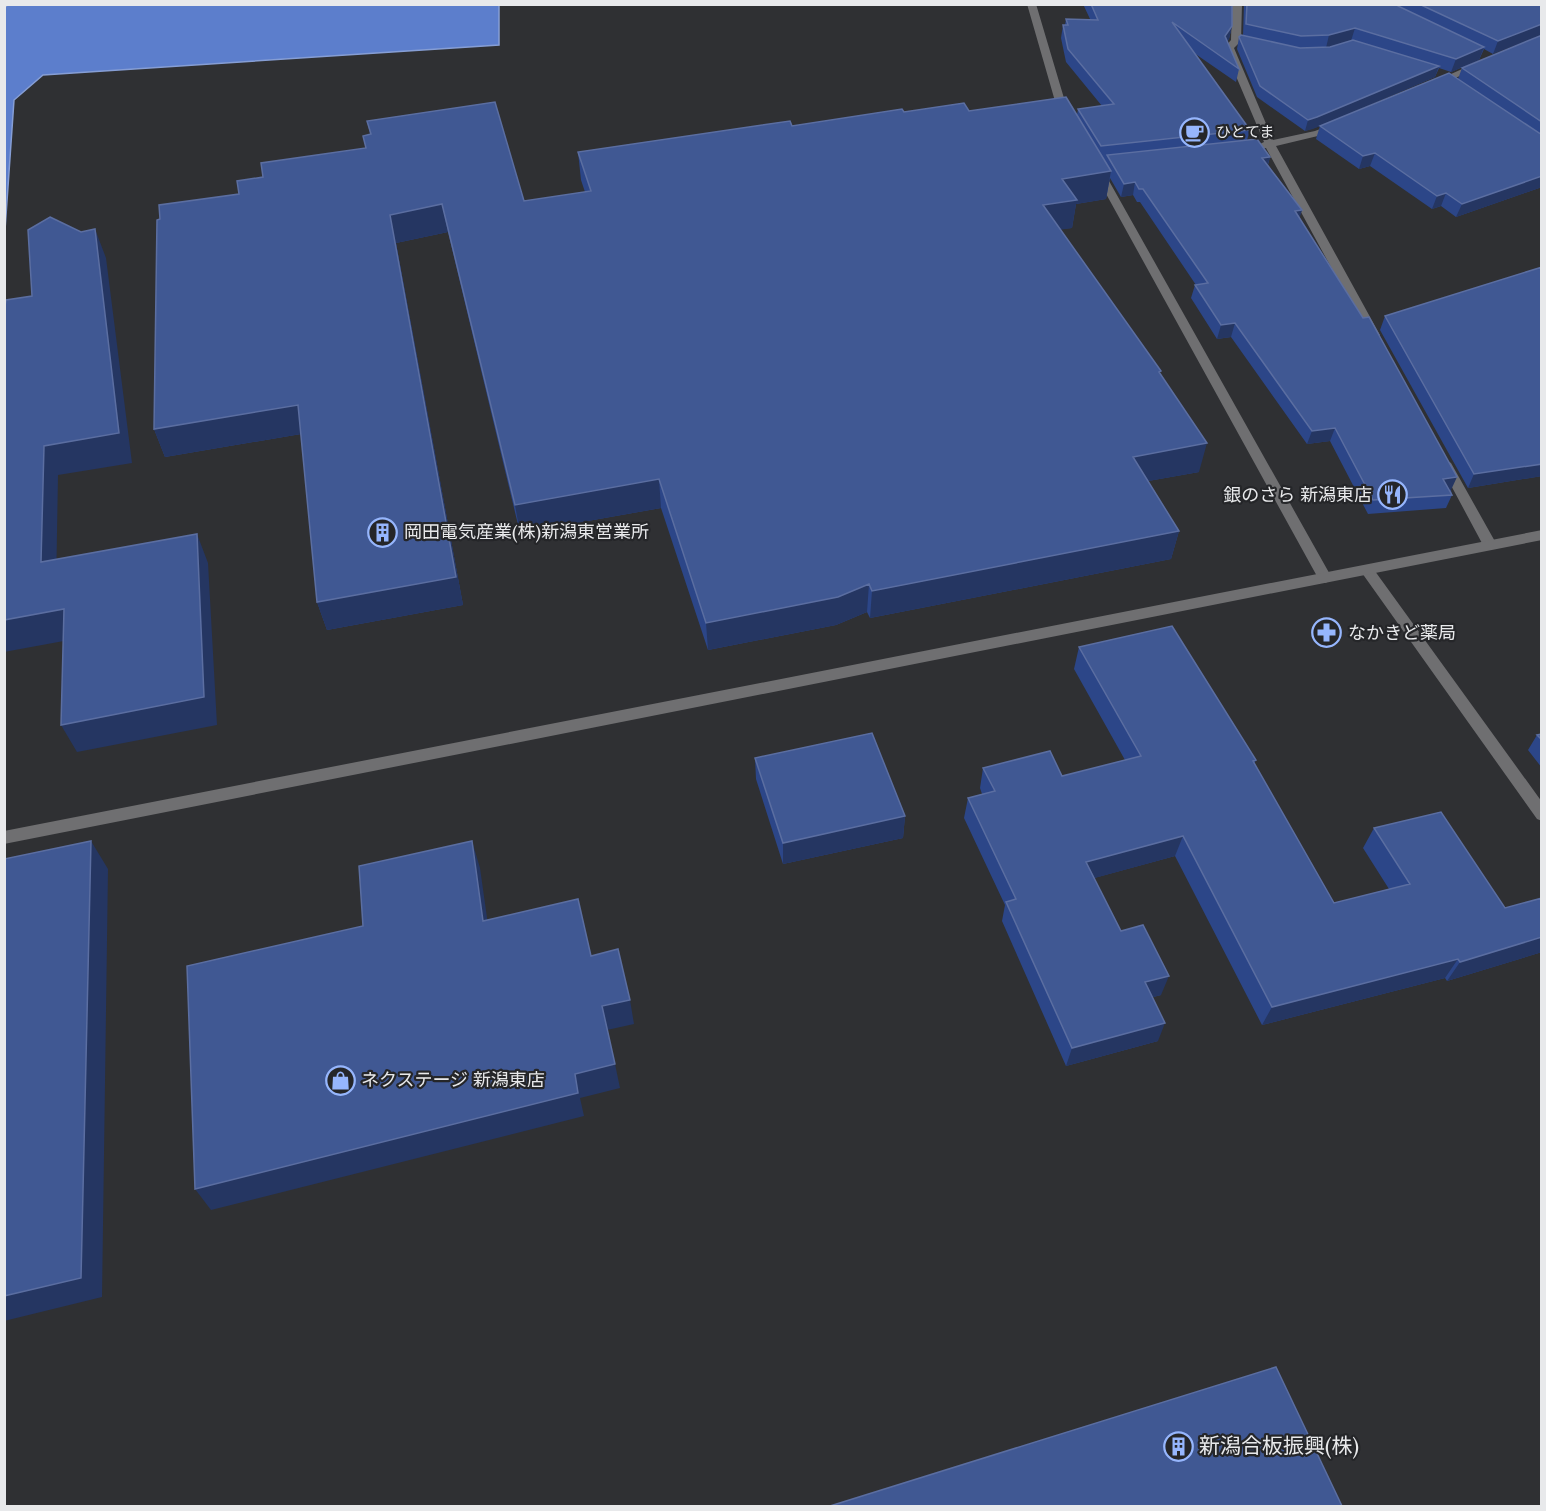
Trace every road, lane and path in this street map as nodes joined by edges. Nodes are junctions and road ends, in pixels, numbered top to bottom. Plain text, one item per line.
1 (1031, 4) edge
2 (1237, 4) edge
3 (1481, 54) edge
4 (1427, 87) edge
5 (1067, 121) edge
6 (1347, 122) edge
7 (1270, 145) junction
8 (1246, 148) edge
9 (1106, 163) edge
10 (1383, 350) edge
11 (1439, 453) edge
12 (1542, 534) edge
13 (1490, 545) junction
14 (1366, 570) junction
15 (1325, 578) junction
16 (1542, 816) edge
17 (4, 838) edge

1 - 5 street
2 - 7 street
3 - 4 street
6 - 7 street
7 - 8 street
7 - 10 street
9 - 15 street
11 - 13 street
12 - 13 street
13 - 14 street
14 - 15 street
14 - 16 street
15 - 17 street

